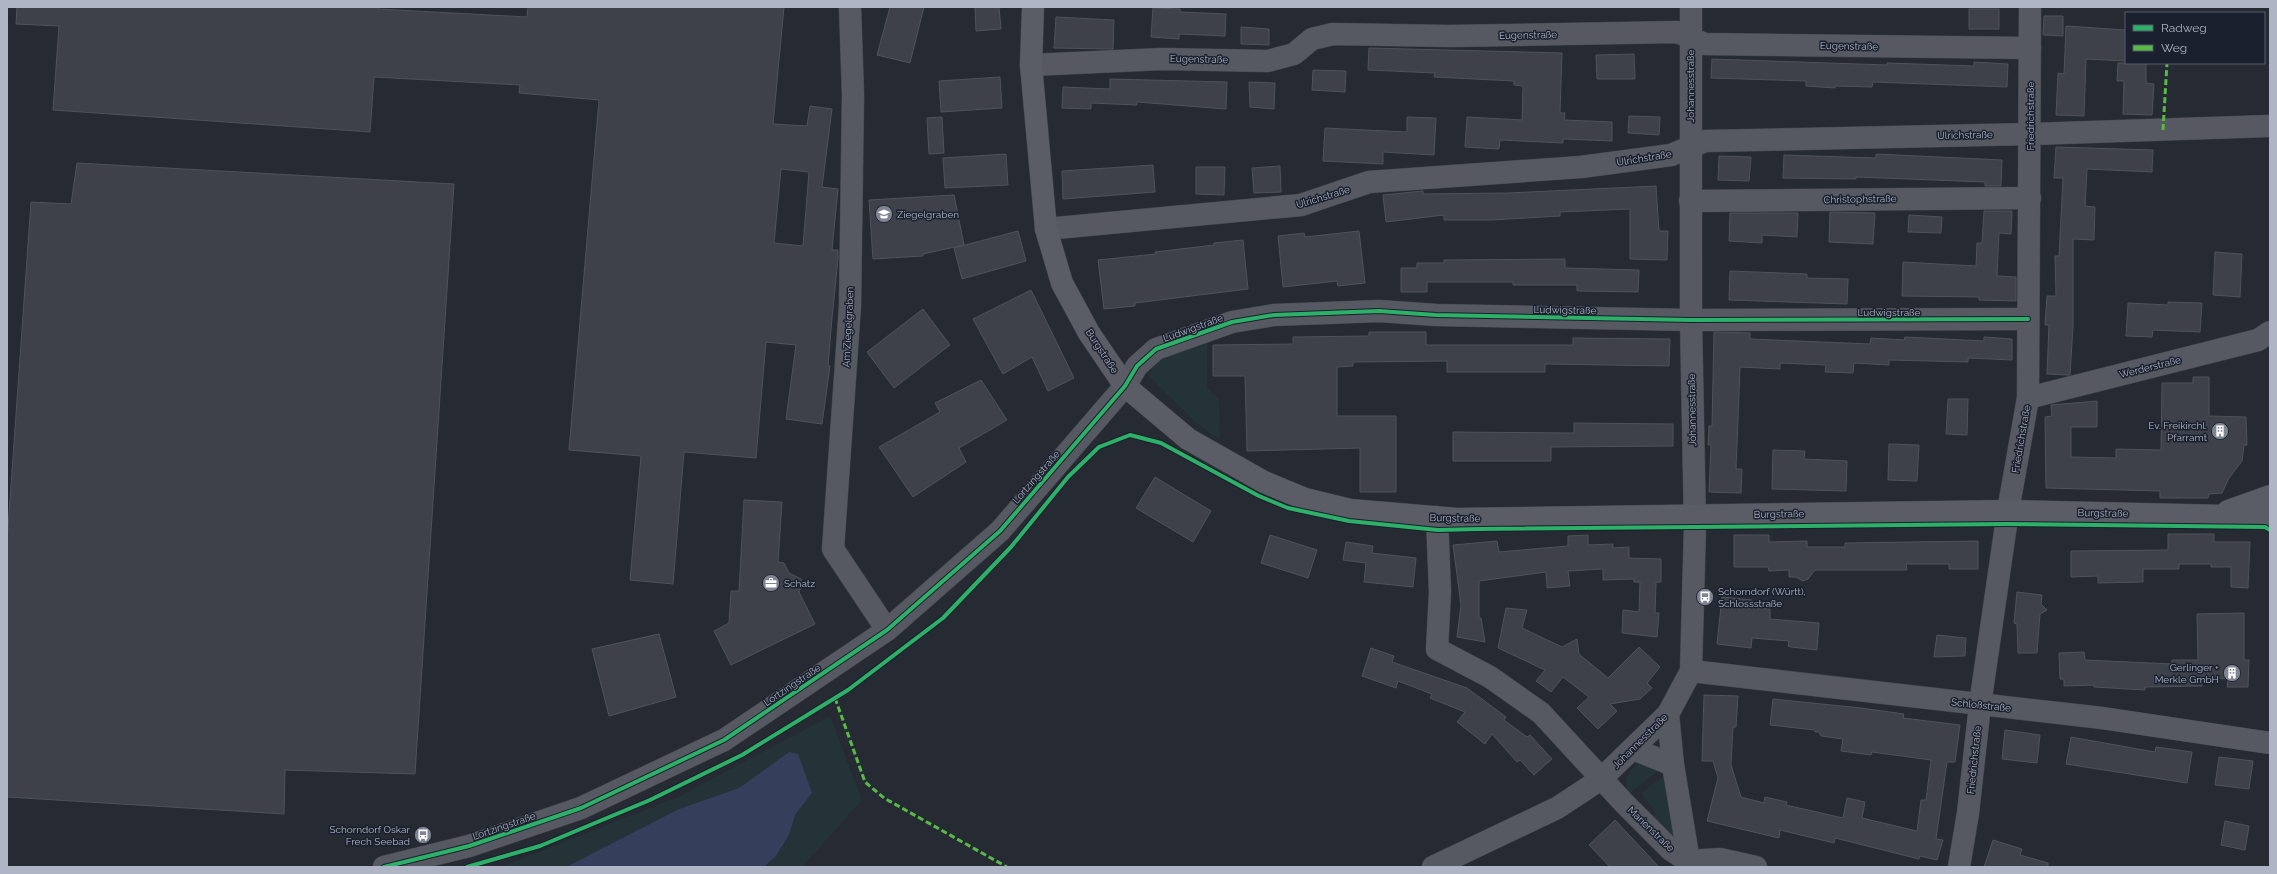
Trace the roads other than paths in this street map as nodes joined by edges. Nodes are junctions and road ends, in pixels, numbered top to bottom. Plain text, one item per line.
1 (850, 7) edge
2 (1033, 7) edge
3 (1690, 7) edge
4 (2030, 7) edge
5 (1690, 38) junction
6 (2030, 48) junction
7 (1031, 66) junction
8 (2269, 126) dead end
9 (2030, 134) junction
10 (1690, 147) junction
11 (2030, 198) junction
12 (1690, 201) junction
13 (1046, 229) junction
14 (2028, 319) junction
15 (1691, 320) junction
16 (2270, 332) edge
17 (1125, 386) junction
18 (2028, 398) junction
19 (2270, 496) edge
20 (2008, 511) junction
21 (1695, 514) junction
22 (2222, 514) junction
23 (2270, 516) edge
24 (1437, 518) junction
25 (887, 630) junction
26 (1691, 671) junction
27 (1980, 705) junction
28 (1668, 714) junction
29 (2270, 743) edge
30 (1633, 749) junction
31 (1673, 765) junction
32 (1601, 779) junction
33 (1689, 864) edge
34 (1445, 865) edge
35 (384, 867) edge
36 (1756, 867) edge
37 (1958, 867) edge

1 - 25 street, Am Ziegelgraben
2 - 7 street, Burgstraße
3 - 5 street, Johannesstraße
4 - 6 street, Friedrichstraße
5 - 6 street, Eugenstraße
5 - 7 street, Eugenstraße
5 - 10 street, Johannesstraße
6 - 9 street, Friedrichstraße
7 - 13 street, Burgstraße
8 - 9 street, Ulrichstraße
9 - 10 street, Ulrichstraße
9 - 11 street, Friedrichstraße
10 - 12 street, Johannesstraße
10 - 13 street, Ulrichstraße
11 - 12 street, Christophstraße
11 - 14 street, Friedrichstraße
12 - 15 street, Johannesstraße
13 - 17 street, Burgstraße
14 - 15 street, Ludwigstraße
14 - 18 street, Friedrichstraße
15 - 17 street, Ludwigstraße
15 - 21 street, Johannesstraße
16 - 18 street, Werderstraße
17 - 24 street, Burgstraße
17 - 25 street, Lortzingstraße
18 - 20 street, Friedrichstraße
19 - 22 street, Burgstraße
20 - 21 street, Burgstraße
20 - 22 street, Burgstraße
20 - 27 street, Friedrichstraße
21 - 24 street, Burgstraße
21 - 26 street, Johannesstraße
22 - 23 street, Burgstraße
24 - 32 street
25 - 35 street, Lortzingstraße
26 - 27 street, Schloßstraße
26 - 28 street, Johannesstraße
27 - 29 street, Schloßstraße
27 - 37 street, Friedrichstraße
28 - 30 street, Johannesstraße
28 - 31 street
30 - 31 street
30 - 32 street, Johannesstraße
31 - 33 street
32 - 33 street, Marienstraße
32 - 34 street, Johannesstraße
33 - 36 street

